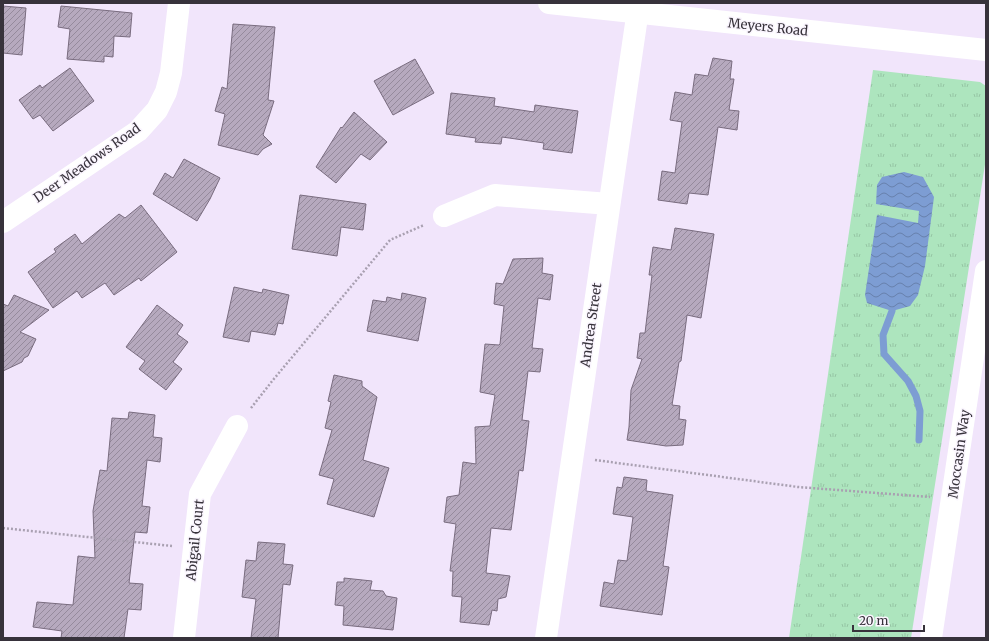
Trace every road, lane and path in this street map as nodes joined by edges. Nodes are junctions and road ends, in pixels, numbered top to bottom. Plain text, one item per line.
1 (179, 3) edge
2 (549, 3) edge
3 (638, 8) edge
4 (986, 50) edge
5 (609, 204) junction
6 (5, 216) edge
7 (444, 216) joint
8 (986, 271) edge
9 (237, 426) joint
10 (572, 457) junction
11 (952, 499) junction
12 (3, 528) edge
13 (194, 548) junction
14 (184, 638) edge
15 (546, 638) edge
16 (931, 638) edge

1 - 6 street, Deer Meadows Road
2 - 3 street, Meyers Road
3 - 4 street, Meyers Road
3 - 5 street, Andrea Street
5 - 7 street
5 - 10 street, Andrea Street
7 - 9 path
8 - 11 street, Moccasin Way
9 - 13 street, Abigail Court
10 - 11 path
10 - 15 street, Andrea Street
11 - 16 street, Moccasin Way
12 - 13 path
13 - 14 street, Abigail Court

